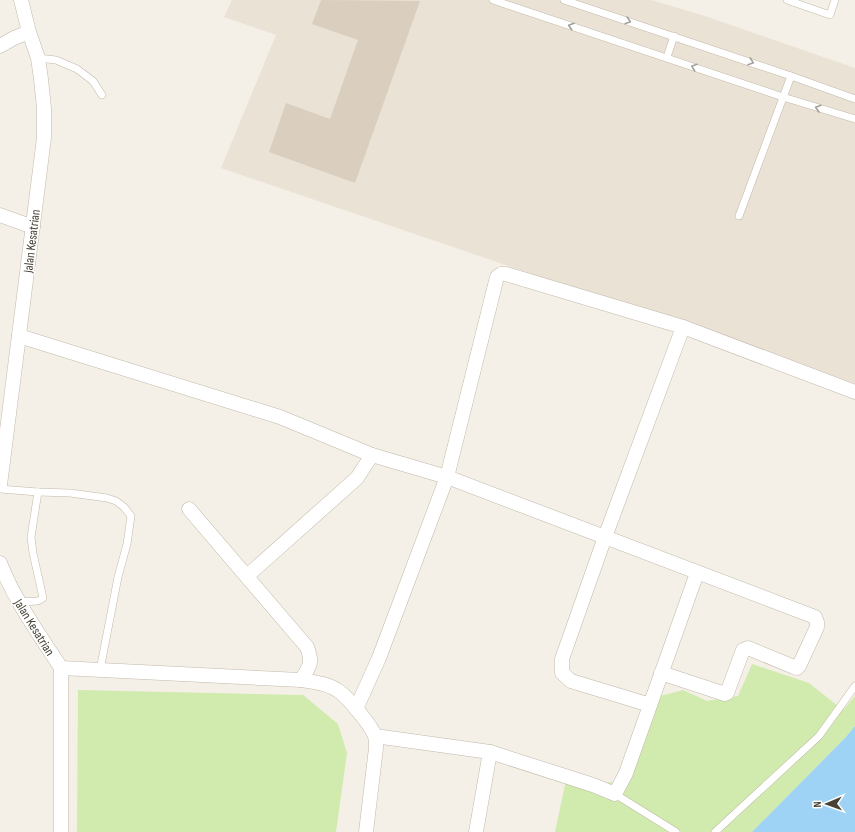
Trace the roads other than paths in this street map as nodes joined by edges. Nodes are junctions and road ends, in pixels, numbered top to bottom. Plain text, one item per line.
1 (21, 0) edge
2 (493, 0) edge
3 (564, 0) edge
4 (786, 0) edge
5 (835, 0) edge
6 (29, 32) junction
7 (674, 36) junction
8 (0, 46) edge
9 (667, 57) junction
10 (38, 58) junction
11 (791, 76) junction
12 (102, 95) dead end
13 (783, 97) junction
14 (855, 99) edge
15 (855, 119) edge
16 (0, 215) edge
17 (739, 216) dead end
18 (33, 227) junction
19 (683, 327) junction
20 (19, 336) junction
21 (855, 392) edge
22 (5, 407) edge
23 (372, 455) junction
24 (447, 477) junction
25 (0, 485) edge
26 (0, 489) edge
27 (38, 492) junction
28 (189, 509) dead end
29 (605, 537) junction
30 (0, 563) edge
31 (696, 573) junction
32 (247, 576) junction
33 (19, 602) junction
34 (61, 668) junction
35 (100, 670) junction
36 (661, 673) junction
37 (301, 680) junction
38 (855, 686) edge
39 (650, 705) junction
40 (356, 709) junction
41 (374, 736) junction
42 (490, 752) junction
43 (615, 794) junction
44 (61, 832) edge
45 (366, 832) edge
46 (476, 832) edge
47 (676, 832) edge
48 (715, 832) edge

1 - 6 street, Jalan Kesatrian
9 -> 2 lane
3 -> 7 lane
4 - 5 lane
6 - 8 street
6 - 10 street, Jalan Kesatrian
7 - 9 lane
7 -> 11 lane
13 -> 9 lane
10 - 12 lane
10 - 18 street, Jalan Kesatrian
11 - 13 lane
11 - 14 lane
15 -> 13 lane
13 - 17 lane
16 - 18 street
18 - 20 street, Jalan Kesatrian
19 - 21 street
19 - 24 street
19 - 29 street
20 - 22 street, Jalan Kesatrian
20 - 23 street
22 - 25 street, Jalan Kesatrian
23 - 24 street
23 - 32 street
24 - 29 street
24 - 40 street
26 - 27 lane
27 - 33 lane
27 - 35 lane
28 - 32 street
29 - 31 street
29 - 39 street
30 - 33 street, Jalan Kesatrian
31 - 36 street
31 - 36 street
32 - 37 street
33 - 34 street, Jalan Kesatrian
34 - 35 street
34 - 44 street
35 - 37 street
36 - 39 street
37 - 40 street
38 - 48 lane
39 - 43 street
40 - 41 street
41 - 42 street
41 - 45 street
42 - 43 street
42 - 46 street
43 - 47 lane

